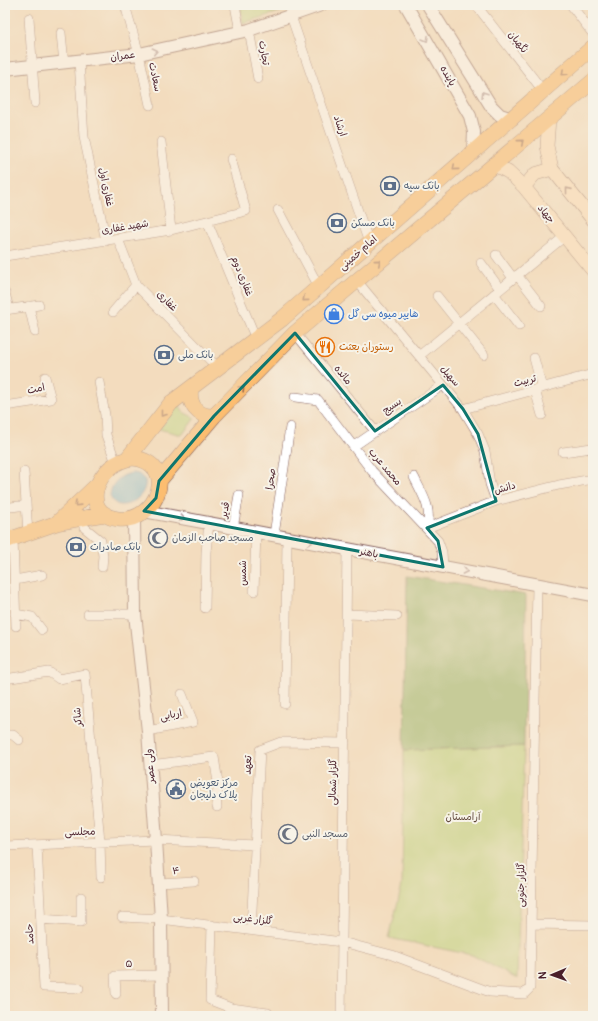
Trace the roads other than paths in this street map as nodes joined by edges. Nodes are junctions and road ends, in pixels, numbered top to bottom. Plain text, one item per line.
1 (125, 5) edge
2 (235, 5) edge
3 (321, 5) edge
4 (406, 5) edge
5 (428, 5) edge
6 (476, 5) edge
7 (571, 5) edge
8 (291, 16) junction
9 (29, 18) dead end
10 (245, 31) junction
11 (60, 32) dead end
12 (593, 34) edge
13 (593, 47) edge
14 (139, 54) junction
15 (79, 61) junction
16 (64, 63) junction
17 (31, 65) junction
18 (5, 69) edge
19 (258, 79) dead end
20 (593, 81) edge
21 (544, 92) junction
22 (34, 103) dead end
23 (150, 105) dead end
24 (549, 118) junction
25 (512, 119) junction
26 (162, 142) dead end
27 (474, 152) junction
28 (231, 159) dead end
29 (494, 165) junction
30 (552, 169) junction
31 (524, 187) junction
32 (278, 210) dead end
33 (593, 220) edge
34 (207, 221) junction
35 (171, 230) junction
36 (564, 236) junction
37 (118, 239) junction
38 (106, 241) junction
39 (369, 243) junction
40 (496, 255) dead end
41 (5, 256) edge
42 (482, 263) dead end
43 (593, 271) edge
44 (515, 277) junction
45 (357, 281) junction
46 (136, 285) junction
47 (319, 287) junction
48 (497, 292) junction
49 (5, 293) edge
50 (437, 296) dead end
51 (40, 305) dead end
52 (30, 306) junction
53 (541, 306) dead end
54 (7, 309) edge
55 (113, 312) dead end
56 (460, 323) junction
57 (519, 326) dead end
58 (35, 332) dead end
59 (295, 333) junction
60 (256, 339) junction
61 (484, 355) dead end
62 (419, 356) junction
63 (534, 358) dead end
64 (218, 368) junction
65 (593, 374) edge
66 (45, 377) dead end
67 (99, 382) dead end
68 (443, 385) junction
69 (191, 388) junction
70 (539, 389) junction
71 (295, 398) dead end
72 (5, 406) edge
73 (463, 408) junction
74 (542, 415) dead end
75 (214, 416) junction
76 (290, 427) dead end
77 (375, 431) junction
78 (354, 446) junction
79 (593, 451) edge
80 (563, 452) dead end
81 (122, 461) junction
82 (24, 472) dead end
83 (414, 477) dead end
84 (593, 479) edge
85 (160, 481) junction
86 (97, 485) junction
87 (239, 495) dead end
88 (496, 501) junction
89 (26, 505) junction
90 (11, 507) dead end
91 (105, 514) junction
92 (139, 514) junction
93 (80, 519) junction
94 (57, 523) junction
95 (209, 523) junction
96 (233, 528) junction
97 (426, 528) junction
98 (256, 532) junction
99 (28, 534) junction
100 (274, 535) junction
101 (287, 537) junction
102 (9, 540) edge
103 (348, 549) junction
104 (102, 566) dead end
105 (443, 567) junction
106 (42, 575) dead end
107 (11, 577) edge
108 (537, 585) junction
109 (254, 591) dead end
110 (593, 595) edge
111 (205, 608) dead end
112 (15, 614) junction
113 (88, 614) dead end
114 (135, 614) junction
115 (347, 614) junction
116 (397, 616) dead end
117 (16, 626) dead end
118 (42, 630) dead end
119 (5, 679) edge
120 (182, 694) dead end
121 (285, 704) dead end
122 (148, 731) junction
123 (5, 735) edge
124 (19, 740) dead end
125 (345, 743) junction
126 (150, 765) junction
127 (217, 807) dead end
128 (156, 840) junction
129 (100, 842) junction
130 (37, 845) junction
131 (255, 845) junction
132 (5, 846) edge
133 (101, 877) dead end
134 (194, 880) dead end
135 (159, 883) junction
136 (81, 898) dead end
137 (122, 917) dead end
138 (161, 918) junction
139 (41, 919) junction
140 (531, 924) junction
141 (212, 925) junction
142 (593, 925) edge
143 (251, 930) junction
144 (342, 942) junction
145 (162, 975) junction
146 (79, 988) dead end
147 (116, 994) dead end
148 (162, 1016) edge
149 (269, 1016) edge
150 (341, 1016) edge

1 - 14 street, سعادت
2 - 10 street, تجارت
3 - 8 street, عمران
4 -> 27 street, پاینده
25 -> 5 street, پاینده
6 - 21 street, نگهبان
7 - 12 street
8 - 10 street, عمران
8 - 39 street, ارشاد
9 - 17 street
14 -> 10 street, عمران
10 - 19 street, تجارت
11 - 16 street
13 -> 21 main road, امام خمینی
14 - 15 street, عمران
14 - 23 street, سعادت
15 - 16 street, عمران
15 - 38 street, غفاری اول
16 - 17 street, عمران
17 - 18 street, عمران
17 - 22 street
20 - 24 main road, امام خمینی
21 - 25 main road, امام خمینی
29 -> 24 main road, امام خمینی
24 - 30 main road
25 - 27 main road, امام خمینی
26 - 35 street
27 -> 39 main road, امام خمینی
28 - 34 street, شهید غفاری
29 - 31 main road, جهاد
45 -> 29 main road, امام خمینی
30 - 31 main road
33 -> 30 main road
31 - 36 main road, جهاد
32 - 47 street
34 - 35 street, شهید غفاری
34 - 60 street, غفاری دوم
35 - 37 street, شهید غفاری
36 - 43 main road, جهاد
36 - 44 street
37 - 38 street, شهید غفاری
37 - 46 street, غفاری
38 - 41 street, شهید غفاری
39 - 47 main road, امام خمینی
40 - 44 street
42 - 48 street
44 - 48 street
44 - 53 street
45 - 59 main road, امام خمینی
45 - 62 street, سهیل
46 - 55 street
46 - 64 street, غفاری
47 -> 60 main road, امام خمینی
48 - 56 street
48 - 57 street
49 - 54 street
50 - 56 street
51 - 52 street
52 - 54 street
52 - 58 street
56 - 61 street
56 - 62 street
75 -> 59 main road, امام خمینی
59 - 77 street, مائده
60 - 64 main road, امام خمینی
62 - 68 street, سهیل
63 - 70 street
64 - 69 main road, امام خمینی
65 - 70 street, تربیت
66 - 72 street, امت
67 - 81 street
68 - 73 street, سهیل
68 - 77 street, بسیج
69 - 75 main road
69 -> 81 main road, امام خمینی
70 - 73 street, تربیت
70 - 74 street
71 - 78 street, محمد عرب
73 - 88 street, سهیل
75 - 85 main road, امام خمینی
76 - 100 street, صحرا
77 - 78 street, بسیج
78 - 97 street, محمد عرب
79 - 80 street
81 - 85 main road
81 - 86 main road
82 - 89 street
83 - 97 street
84 - 88 street, دانش
85 - 92 main road
86 - 91 main road
86 -> 94 main road
87 - 96 street, قدیر
88 - 97 street, دانش
89 - 90 street
89 - 99 street
91 - 92 main road
91 - 93 main road
92 -> 95 street, باهنر
92 - 114 street, ولی عصر
93 - 94 main road
93 - 104 street
94 - 99 main road
95 - 96 street, باهنر
95 - 111 street
96 - 98 street, باهنر
97 - 105 street, محمد عرب
98 - 100 street, باهنر
98 - 109 street, شمس
99 - 102 main road
100 - 101 street, باهنر
101 -> 103 street, باهنر
101 - 121 street
102 - 107 street
103 - 105 street, باهنر
103 - 115 street, گلزار شمالی
105 -> 108 street, باهنر
106 - 107 street
107 - 112 street
108 - 110 street, باهنر
108 - 140 street, گلزار جنوبی
112 - 117 street
112 - 118 street
113 - 114 street
114 - 122 street, ولی عصر
115 - 116 street
115 - 125 street, گلزار شمالی
119 - 129 street, شاکر
120 - 122 street, اربابی
122 - 126 street, ولی عصر
123 - 124 street
125 - 131 street, تعهد
125 - 144 street, گلزار شمالی
126 - 127 street
126 - 128 street, ولی عصر
128 - 129 street, مجلسی
128 - 131 street
128 - 135 street, ولی عصر
129 - 130 street, مجلسی
129 - 133 street
130 - 132 street, مجلسی
130 - 139 street, حامد
131 - 143 street, تعهد
134 - 135 street, ۴
135 - 138 street, ولی عصر
136 - 139 street
137 - 138 street, گلزار غربی
138 - 141 street, گلزار غربی
138 - 145 street, ولی عصر
139 - 146 street, حامد
140 - 142 street
140 - 144 street, گلزار جنوبی
141 - 143 street, گلزار غربی
141 - 149 street
143 - 144 street, گلزار غربی
144 - 150 street, گلزار شمالی
145 - 147 street, ۵
145 - 148 street, ولی عصر

